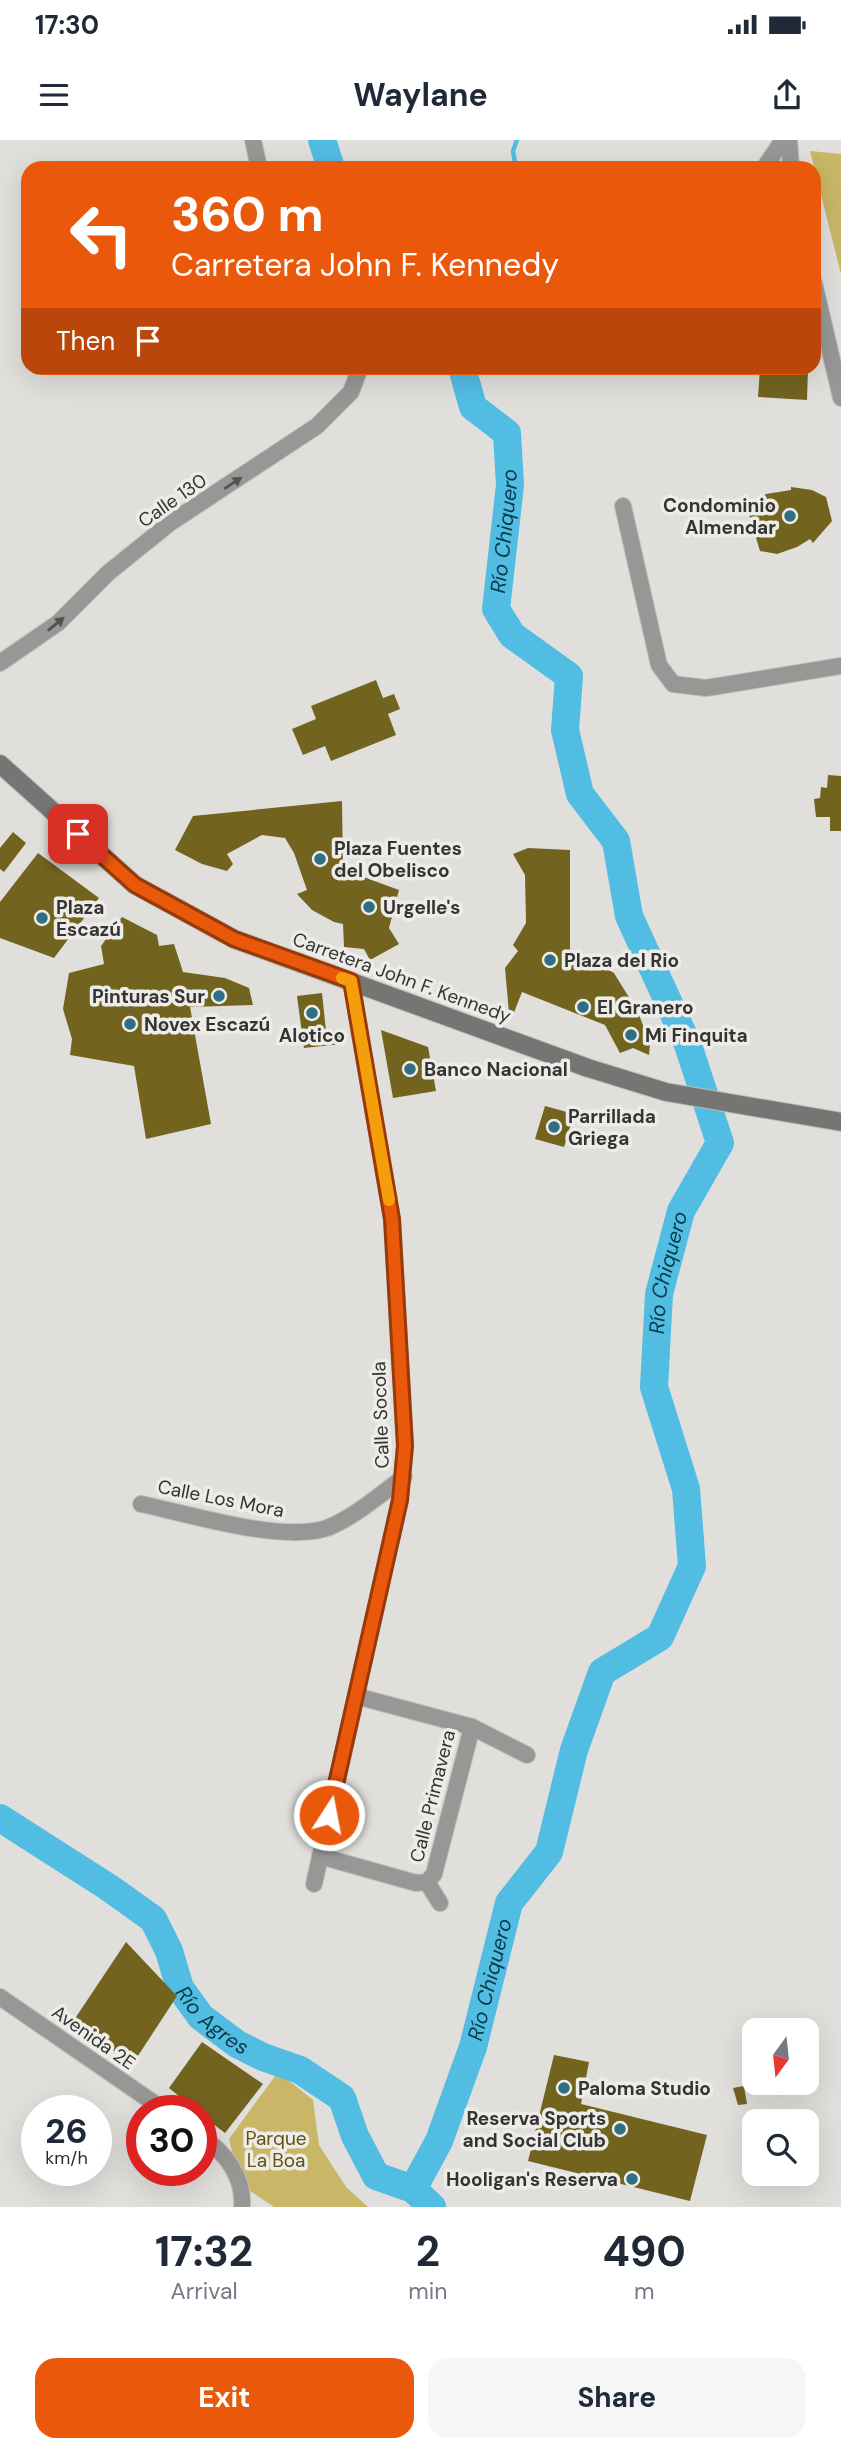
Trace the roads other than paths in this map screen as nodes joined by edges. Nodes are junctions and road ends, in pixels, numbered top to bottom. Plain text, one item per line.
1 (253, 140) edge
2 (783, 140) edge
3 (789, 140) edge
4 (258, 161) edge
5 (769, 161) edge
6 (790, 161) edge
7 (821, 313) edge
8 (357, 375) edge
9 (841, 398) edge
10 (623, 506) dead end
11 (0, 663) edge
12 (841, 666) edge
13 (0, 764) edge
14 (351, 981) junction
15 (841, 1122) edge
16 (404, 1477) junction
17 (141, 1504) dead end
18 (356, 1696) junction
19 (472, 1727) junction
20 (527, 1755) dead end
21 (320, 1856) junction
22 (427, 1882) junction
23 (314, 1884) dead end
24 (440, 1903) dead end
25 (0, 1997) edge
26 (142, 2095) edge
27 (217, 2152) edge
28 (243, 2202) edge

1 - 4 street
2 - 5 street
3 - 6 street
7 - 9 street
11 -> 8 street, Calle 130
10 - 12 street
13 - 14 main road, Carretera John F. Kennedy
14 - 15 main road, Carretera John F. Kennedy
14 - 16 street, Calle Socola
16 - 17 street, Calle Los Mora
16 - 18 street, Calle Socola
18 - 19 street, Calle Primavera
18 - 21 street, Calle Socola
19 - 20 street
19 - 22 street, Calle Primavera
21 - 22 street, Calle Primavera
21 - 23 street, Calle Socola
22 - 24 street
25 - 26 street, Avenida 2E
27 - 28 street

